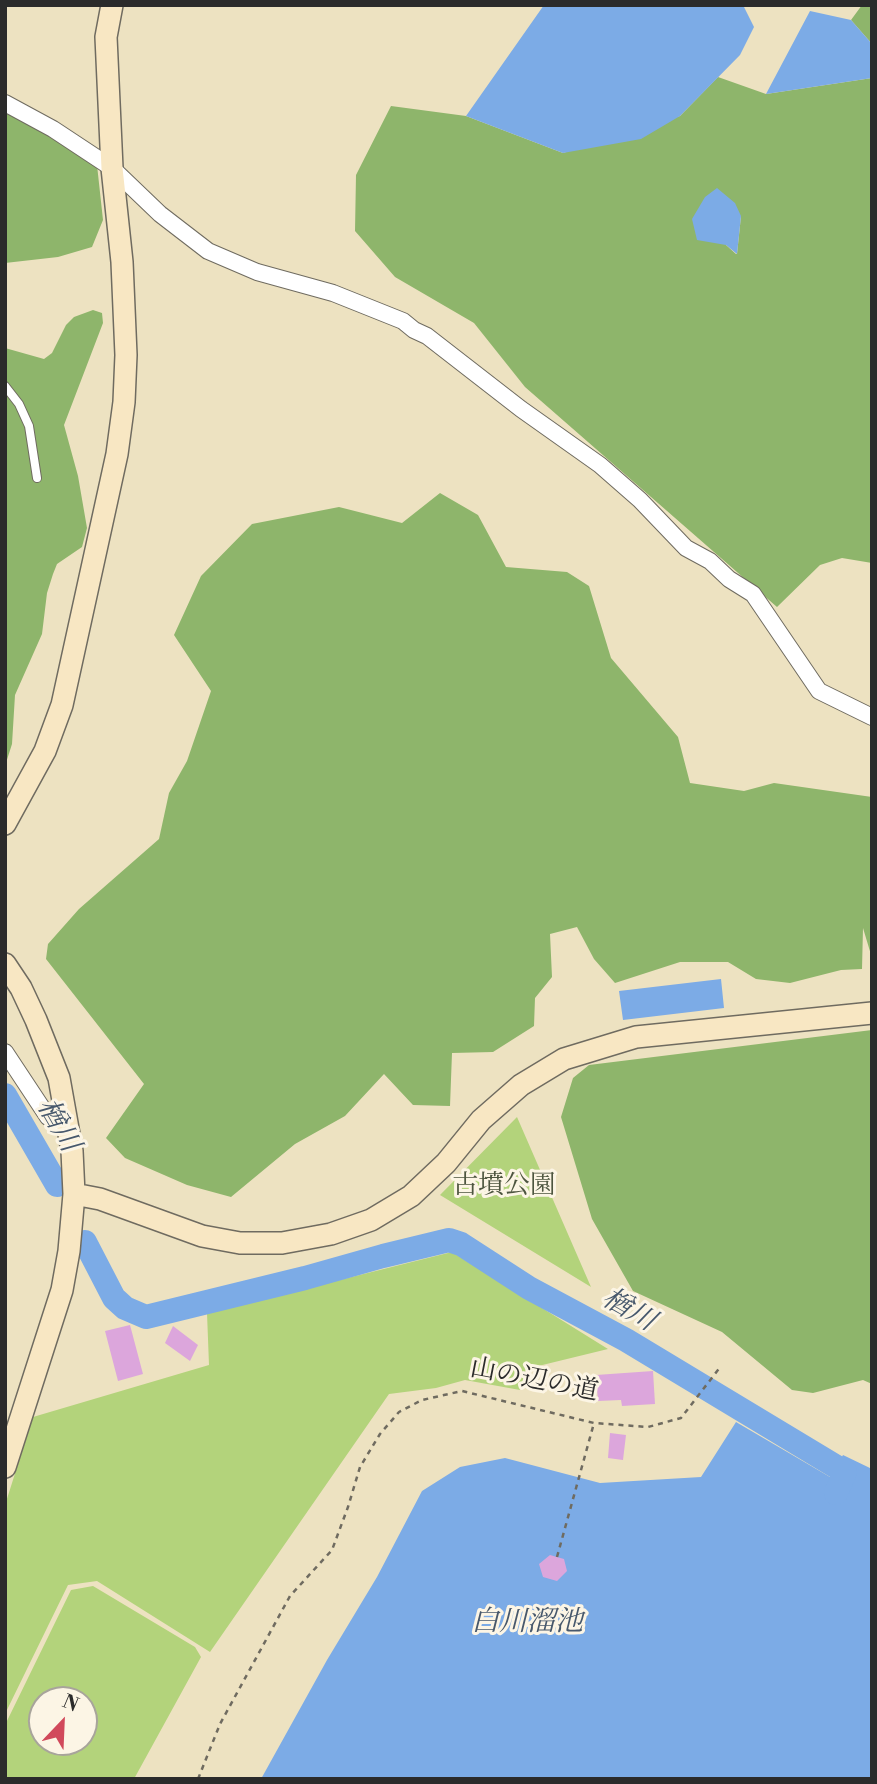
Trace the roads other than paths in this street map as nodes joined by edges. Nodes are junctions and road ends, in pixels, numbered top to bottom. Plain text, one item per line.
1 (112, 5) edge
2 (5, 103) edge
3 (112, 167) junction
4 (5, 386) edge
5 (37, 478) dead end
6 (872, 717) edge
7 (5, 824) edge
8 (5, 964) edge
9 (872, 1013) edge
10 (5, 1052) edge
11 (69, 1130) junction
12 (74, 1194) junction
13 (5, 1468) edge

1 - 3 street
2 - 3 street
3 - 6 street
3 - 7 street
4 - 5 lane
8 - 11 street
9 - 12 street
10 - 11 street
11 - 12 street
12 - 13 street

